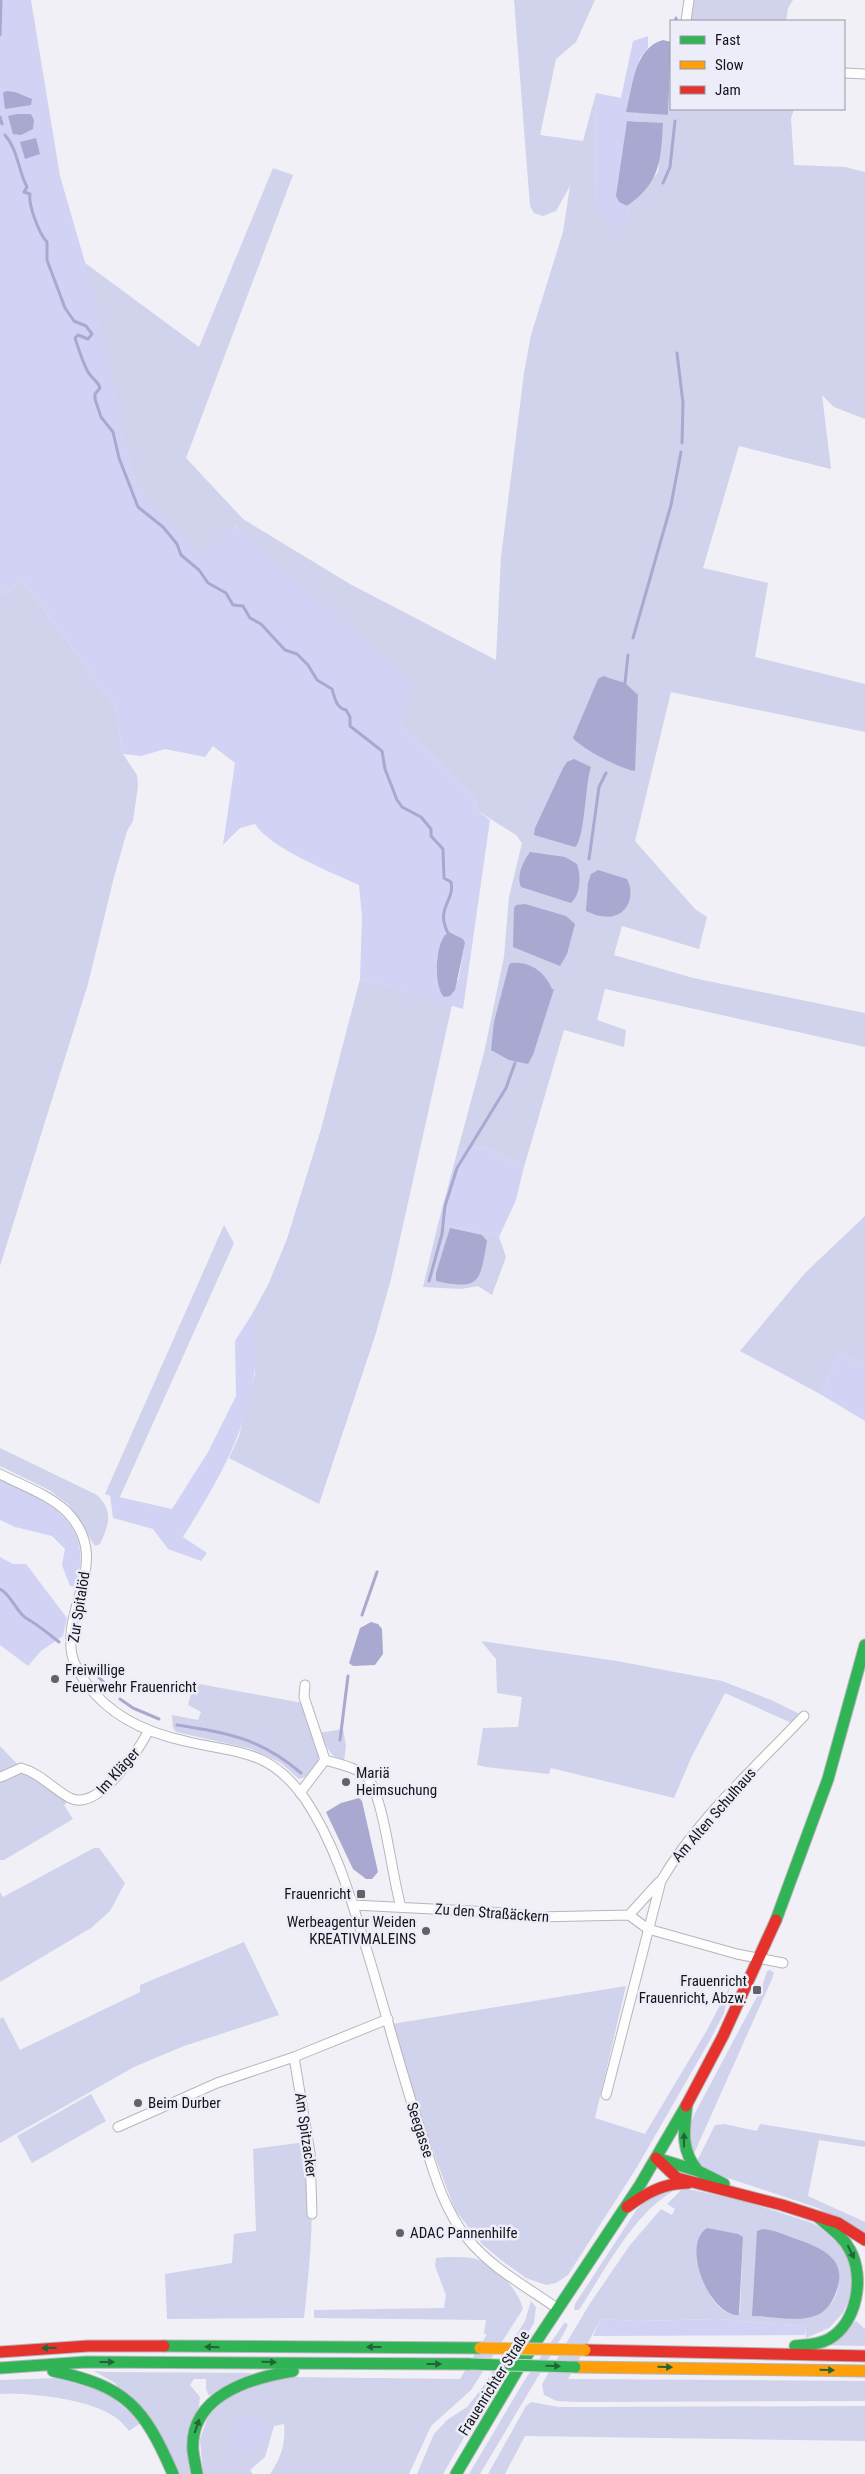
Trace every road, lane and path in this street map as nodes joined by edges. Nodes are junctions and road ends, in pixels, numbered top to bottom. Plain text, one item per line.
1 (689, 0) edge
2 (686, 20) edge
3 (845, 73) edge
4 (865, 74) edge
5 (0, 1474) edge
6 (865, 1645) edge
7 (305, 1685) dead end
8 (804, 1716) dead end
9 (149, 1730) junction
10 (325, 1760) junction
11 (1, 1778) edge
12 (300, 1793) junction
13 (661, 1881) junction
14 (354, 1905) junction
15 (400, 1906) junction
16 (629, 1915) junction
17 (648, 1929) junction
18 (759, 1958) junction
19 (783, 1963) dead end
20 (388, 2019) junction
21 (294, 2056) junction
22 (606, 2095) dead end
23 (688, 2104) junction
24 (118, 2127) dead end
25 (656, 2158) junction
26 (698, 2171) junction
27 (696, 2184) junction
28 (742, 2194) junction
29 (627, 2207) junction
30 (312, 2214) dead end
31 (818, 2217) junction
32 (865, 2240) edge
33 (558, 2309) junction
34 (0, 2352) edge
35 (732, 2352) junction
36 (865, 2356) edge
37 (368, 2364) junction
38 (23, 2366) junction
39 (0, 2368) edge
40 (865, 2371) edge
41 (173, 2474) edge
42 (196, 2474) edge
43 (456, 2474) edge

1 - 2 street
3 - 4 street
5 - 9 street, Zur Spitalöd
6 - 18 main road, Frauenrichter Straße
7 - 10 street
8 - 13 street, Am Alten Schulhaus
9 - 11 street, Im Kläger
9 - 12 street, Zur Spitalöd
10 - 12 street
10 - 15 street
12 - 14 street, Seegasse
13 - 16 street
13 - 17 street, Am Alten Schulhaus
14 - 15 street, Zu den Straßäckern
14 - 20 street, Seegasse
15 - 16 street, Zu den Straßäckern
16 - 17 street
17 - 18 street
17 - 22 street, Am Alten Schulhaus
18 - 19 street
18 - 23 main road, Frauenrichter Straße
20 - 21 street
20 - 33 street, Seegasse
21 - 24 street
21 - 30 street, Am Spitzacker
23 - 25 main road, Frauenrichter Straße
26 -> 23 main road
25 - 26 main road
25 - 27 main road
25 - 29 main road, Frauenrichter Straße
26 - 28 main road
27 - 28 main road
27 - 29 main road
28 - 31 main road
29 - 33 main road, Frauenrichter Straße
31 - 32 main road
31 -> 35 main road
33 - 43 main road, Frauenrichter Straße
35 -> 34 main road, bridge
35 - 36 main road
38 -> 37 main road
37 -> 40 main road, bridge
42 -> 37 main road
38 - 39 main road
38 - 41 main road

